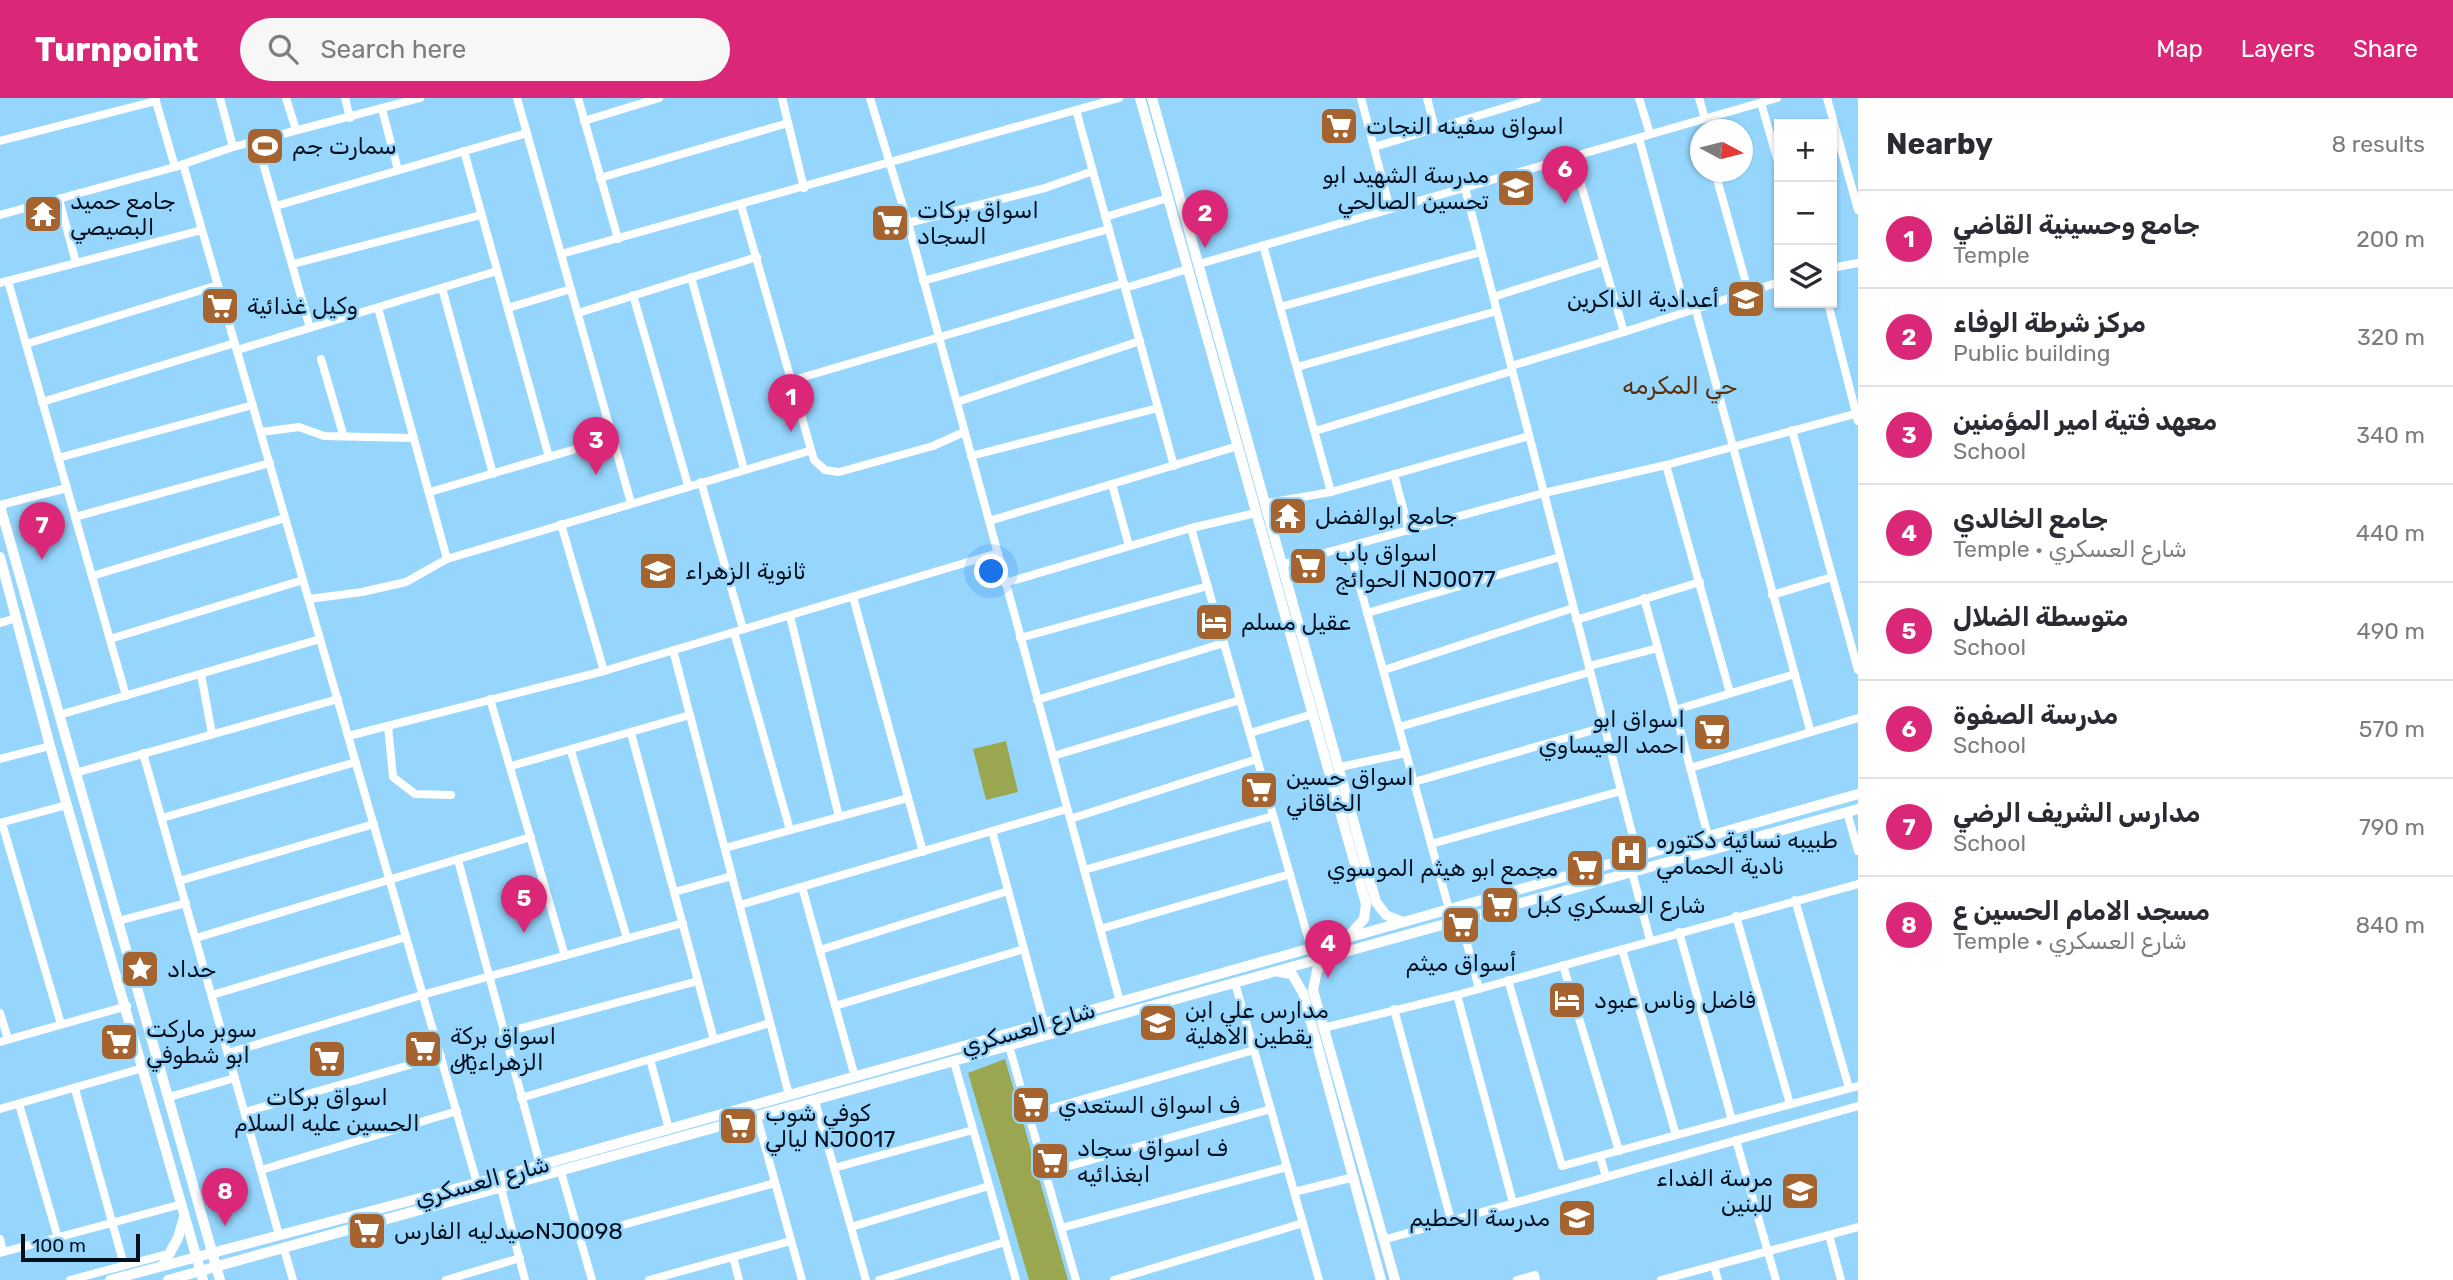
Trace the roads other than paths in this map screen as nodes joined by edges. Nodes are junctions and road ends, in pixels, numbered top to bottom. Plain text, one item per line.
1 (220, 98) edge
2 (286, 98) edge
3 (345, 98) edge
4 (419, 98) edge
5 (517, 98) edge
6 (578, 98) edge
7 (659, 98) edge
8 (782, 98) edge
9 (870, 98) edge
10 (1119, 98) edge
11 (1140, 98) edge
12 (1152, 98) edge
13 (1361, 98) edge
14 (1427, 98) edge
15 (1537, 98) edge
16 (1639, 98) edge
17 (1699, 98) edge
18 (1777, 98) edge
19 (1827, 98) edge
20 (156, 99) edge
21 (409, 99) edge
22 (1761, 103) junction
23 (382, 108) junction
24 (1076, 110) junction
25 (350, 118) junction
26 (1703, 119) joint
27 (584, 121) junction
28 (788, 123) junction
29 (1690, 123) edge
30 (1436, 129) junction
31 (296, 131) junction
32 (527, 132) junction
33 (1650, 134) junction
34 (1639, 138) junction
35 (0, 141) edge
36 (257, 142) junction
37 (233, 147) junction
38 (1374, 147) junction
39 (1774, 148) edge
40 (464, 151) junction
41 (1573, 157) junction
42 (888, 163) junction
43 (179, 166) junction
44 (398, 170) junction
45 (1093, 171) junction
46 (600, 178) junction
47 (1718, 182) edge
48 (804, 188) junction
49 (1465, 188) junction
50 (1856, 194) edge
51 (1168, 198) junction
52 (59, 199) junction
53 (741, 205) junction
54 (276, 206) junction
55 (1390, 209) junction
56 (1858, 210) edge
57 (0, 215) edge
58 (481, 215) junction
59 (1105, 217) junction
60 (908, 223) junction
61 (1108, 229) junction
62 (202, 230) junction
63 (618, 239) junction
64 (1263, 246) junction
65 (1481, 252) junction
66 (561, 254) junction
67 (757, 257) junction
68 (1603, 262) junction
69 (76, 263) junction
70 (1858, 263) edge
71 (293, 264) junction
72 (1199, 264) junction
73 (1837, 267) edge
74 (1188, 269) junction
75 (497, 271) junction
76 (691, 277) junction
77 (923, 281) junction
78 (4, 282) edge
79 (1774, 283) edge
80 (218, 285) junction
81 (1124, 286) junction
82 (442, 288) junction
83 (571, 289) junction
84 (1748, 290) junction
85 (633, 295) junction
86 (1493, 297) junction
87 (378, 307) junction
88 (1280, 307) junction
89 (508, 308) junction
90 (1829, 308) edge
91 (1690, 309) junction
92 (1497, 311) junction
93 (578, 313) junction
94 (310, 328) junction
95 (1625, 332) junction
96 (939, 338) junction
97 (1140, 341) junction
98 (26, 344) junction
99 (236, 346) junction
100 (1225, 353) junction
101 (1212, 356) junction
102 (321, 359) dead end
103 (1297, 368) junction
104 (1512, 368) junction
105 (790, 381) junction
106 (1233, 381) junction
107 (1219, 382) junction
108 (42, 401) junction
109 (957, 402) junction
110 (253, 405) junction
111 (1158, 408) junction
112 (1857, 415) edge
113 (1792, 430) junction
114 (1315, 431) junction
115 (261, 432) junction
116 (964, 432) junction
117 (343, 434) junction
118 (1529, 436) junction
119 (414, 438) junction
120 (613, 438) junction
121 (1238, 446) junction
122 (1734, 446) junction
123 (809, 452) junction
124 (971, 456) junction
125 (549, 457) junction
126 (58, 458) junction
127 (270, 463) junction
128 (1666, 465) junction
129 (1174, 466) junction
130 (744, 469) junction
131 (493, 474) junction
132 (1394, 474) junction
133 (701, 482) junction
134 (1112, 484) junction
135 (688, 485) junction
136 (67, 488) junction
137 (429, 492) junction
138 (1331, 492) junction
139 (1544, 492) junction
140 (631, 503) junction
141 (1267, 503) junction
142 (0, 506) edge
143 (1256, 513) junction
144 (75, 517) junction
145 (285, 518) junction
146 (989, 521) junction
147 (561, 524) junction
148 (1191, 528) junction
149 (1409, 531) junction
150 (1129, 546) junction
151 (1349, 547) junction
152 (998, 553) junction
153 (0, 557) edge
154 (1560, 557) junction
155 (447, 559) junction
156 (1284, 564) junction
157 (92, 576) junction
158 (1832, 577) junction
159 (303, 580) junction
160 (1700, 582) junction
161 (1005, 583) junction
162 (1208, 586) junction
163 (1772, 595) junction
164 (853, 597) junction
165 (1644, 598) junction
166 (309, 599) junction
167 (1573, 608) junction
168 (1367, 613) junction
169 (790, 616) junction
170 (16, 618) junction
171 (1576, 620) junction
172 (0, 623) edge
173 (743, 629) junction
174 (734, 632) junction
175 (1020, 638) junction
176 (110, 639) junction
177 (320, 639) junction
178 (1224, 643) junction
179 (1658, 648) junction
180 (673, 650) junction
181 (1856, 657) edge
182 (1589, 669) junction
183 (1384, 670) junction
184 (1858, 670) edge
185 (604, 671) junction
186 (201, 674) junction
187 (1795, 674) junction
188 (1730, 692) junction
189 (127, 696) junction
190 (338, 699) junction
191 (490, 699) junction
192 (1037, 700) junction
193 (1240, 700) junction
194 (1675, 710) junction
195 (1313, 714) junction
196 (59, 715) junction
197 (690, 715) junction
198 (1858, 718) edge
199 (387, 726) junction
200 (1399, 727) junction
201 (1604, 727) junction
202 (1810, 730) junction
203 (631, 733) junction
204 (1250, 733) junction
205 (212, 734) junction
206 (348, 736) junction
207 (50, 746) junction
208 (571, 751) junction
209 (143, 753) junction
210 (1406, 753) junction
211 (1053, 756) junction
212 (0, 759) edge
213 (1257, 759) junction
214 (356, 762) junction
215 (511, 766) junction
216 (1340, 767) junction
217 (1690, 768) junction
218 (75, 773) junction
219 (1414, 782) junction
220 (1621, 791) junction
221 (1858, 794) edge
222 (451, 795) dead end
223 (908, 798) junction
224 (67, 805) junction
225 (1067, 809) junction
226 (1853, 810) edge
227 (1273, 816) junction
228 (839, 817) junction
229 (162, 818) junction
230 (1070, 819) junction
231 (1, 823) edge
232 (374, 824) junction
233 (790, 830) junction
234 (992, 831) junction
235 (531, 836) junction
236 (1708, 836) junction
237 (1431, 844) junction
238 (724, 848) junction
239 (1858, 851) edge
240 (923, 852) junction
241 (1638, 856) junction
242 (458, 860) junction
243 (1084, 870) junction
244 (1632, 872) junction
245 (1290, 874) junction
246 (732, 876) junction
247 (1560, 878) junction
248 (179, 881) junction
249 (390, 881) junction
250 (1858, 884) edge
251 (1532, 886) junction
252 (802, 887) junction
253 (1008, 891) junction
254 (674, 892) junction
255 (1561, 892) junction
256 (1534, 900) junction
257 (1795, 900) junction
258 (186, 903) junction
259 (740, 905) junction
260 (1449, 909) junction
261 (1736, 916) junction
262 (118, 921) junction
263 (1461, 921) junction
264 (1403, 922) junction
265 (682, 923) junction
266 (1100, 929) junction
267 (1679, 932) junction
268 (406, 937) junction
269 (195, 938) junction
270 (627, 938) junction
271 (1348, 938) junction
272 (1650, 940) junction
273 (1311, 948) junction
274 (1024, 949) junction
275 (1622, 949) junction
276 (820, 950) junction
277 (1332, 955) junction
278 (565, 956) junction
279 (131, 965) junction
280 (1563, 965) junction
281 (1275, 972) junction
282 (117, 973) junction
283 (488, 977) junction
284 (1508, 980) junction
285 (698, 981) junction
286 (1235, 983) junction
287 (1185, 984) junction
288 (137, 986) junction
289 (1479, 989) junction
290 (1161, 990) junction
291 (1308, 991) junction
292 (122, 992) junction
293 (212, 995) junction
294 (422, 995) junction
295 (1457, 995) junction
296 (1187, 996) junction
297 (1120, 1002) junction
298 (1163, 1003) junction
299 (127, 1006) junction
300 (835, 1006) junction
301 (1394, 1009) junction
302 (0, 1013) edge
303 (770, 1023) junction
304 (1044, 1023) junction
305 (61, 1024) junction
306 (1323, 1028) junction
307 (503, 1033) junction
308 (4, 1040) edge
309 (714, 1040) junction
310 (1009, 1046) junction
311 (1254, 1050) junction
312 (228, 1053) junction
313 (441, 1056) junction
314 (650, 1059) junction
315 (954, 1062) junction
316 (143, 1068) junction
317 (855, 1077) junction
318 (235, 1078) junction
319 (1853, 1087) edge
320 (75, 1089) junction
321 (789, 1095) junction
322 (169, 1097) junction
323 (521, 1098) junction
324 (816, 1101) junction
325 (19, 1104) junction
326 (1790, 1104) junction
327 (1858, 1106) edge
328 (0, 1109) edge
329 (1270, 1109) junction
330 (457, 1111) junction
331 (245, 1112) junction
332 (1028, 1115) junction
333 (757, 1117) junction
334 (706, 1118) junction
335 (1732, 1120) junction
336 (687, 1124) junction
337 (669, 1129) junction
338 (709, 1130) junction
339 (973, 1130) junction
340 (1676, 1135) junction
341 (689, 1136) junction
342 (1737, 1140) junction
343 (1619, 1151) junction
344 (1600, 1156) junction
345 (540, 1165) junction
346 (1287, 1167) junction
347 (834, 1168) junction
348 (261, 1170) junction
349 (561, 1172) junction
350 (1045, 1173) junction
351 (1354, 1177) junction
352 (1606, 1177) junction
353 (477, 1183) junction
354 (775, 1183) junction
355 (989, 1186) junction
356 (501, 1188) junction
357 (1294, 1192) junction
358 (1513, 1203) junction
359 (183, 1209) junction
360 (1451, 1220) junction
361 (113, 1223) junction
362 (1303, 1223) junction
363 (851, 1227) junction
364 (1858, 1227) edge
365 (1061, 1228) junction
366 (279, 1235) junction
367 (1829, 1235) junction
368 (579, 1237) junction
369 (58, 1238) junction
370 (0, 1239) edge
371 (1383, 1240) junction
372 (791, 1241) junction
373 (1005, 1242) junction
374 (284, 1249) junction
375 (213, 1251) junction
376 (1769, 1251) junction
377 (2, 1253) edge
378 (171, 1253) junction
379 (196, 1256) junction
380 (733, 1257) junction
381 (520, 1258) junction
382 (128, 1265) junction
383 (163, 1265) junction
384 (1714, 1266) junction
385 (217, 1267) junction
386 (151, 1269) junction
387 (202, 1276) edge
388 (70, 1280) edge
389 (110, 1280) edge
390 (168, 1280) edge
391 (220, 1280) edge
392 (293, 1280) edge
393 (446, 1280) edge
394 (526, 1280) edge
395 (592, 1280) edge
396 (649, 1280) edge
397 (739, 1280) edge
398 (802, 1280) edge
399 (866, 1280) edge
400 (879, 1280) edge
401 (1016, 1280) edge
402 (1076, 1280) edge
403 (1114, 1280) edge
404 (1319, 1280) edge
405 (1381, 1280) edge
406 (1395, 1280) edge
407 (1517, 1280) edge
408 (1536, 1280) edge
409 (1661, 1280) edge
410 (1718, 1280) edge
411 (1776, 1280) edge
412 (1841, 1280) edge

1 - 37 street
2 - 31 street
3 - 25 street
4 - 21 street
5 - 32 street
6 - 27 street
7 - 27 street
8 - 28 street
9 - 42 street
10 - 24 street
11 - 51 street
12 - 72 street
13 - 38 street
14 - 30 street
15 - 30 street
16 - 33 street
17 - 26 street
18 - 22 street
19 - 50 street
20 - 35 street
20 - 43 street
21 - 23 street
22 - 26 street
22 - 39 street
23 - 25 street
23 - 44 street
24 - 42 street
24 - 45 street
25 - 31 street
27 - 46 street
28 - 46 street
28 - 48 street
29 - 33 street
30 - 38 street
31 - 36 street
32 - 40 street
32 - 66 street
33 - 34 street
34 - 41 street
34 - 91 street
36 - 37 street
36 - 54 street
37 - 43 street
38 - 55 street
40 - 44 street
40 - 58 street
41 - 49 street
41 - 68 street
42 - 48 street
42 - 60 street
43 - 52 street
43 - 62 street
44 - 54 street
45 - 59 street
45 - 60 street
46 - 63 street
47 - 84 street
48 - 53 street
49 - 55 street
49 - 65 street
50 - 56 street
51 - 59 street
51 - 74 street
52 - 57 street
52 - 69 street
53 - 63 street
53 - 67 street
54 - 71 street
55 - 64 street
58 - 71 street
58 - 75 street
59 - 61 street
60 - 77 street
61 - 77 street
61 - 81 street
62 - 69 street
62 - 80 street
63 - 66 street
64 - 72 street
64 - 88 street
65 - 86 street
65 - 88 street
66 - 83 street
67 - 76 street
67 - 105 street
68 - 86 street
68 - 95 street
69 - 78 street
70 - 73 street
71 - 94 street
72 - 100 street
74 - 81 street
74 - 101 street
75 - 82 street
75 - 89 street
76 - 85 street
76 - 130 street
77 - 96 street
78 - 98 street
79 - 84 street
80 - 98 street
80 - 99 street
81 - 96 street
81 - 97 street
82 - 87 street
82 - 131 street
83 - 89 street
83 - 93 street
84 - 91 street
85 - 93 street
85 - 135 street
86 - 92 street
87 - 94 street
87 - 119 street
88 - 103 street
89 - 125 street
90 - 112 street
91 - 95 street
91 - 122 street
92 - 103 street
92 - 104 street
93 - 120 street
94 - 99 street
95 - 104 street
96 - 105 street
96 - 109 street
97 - 109 street
97 - 111 street
98 - 108 street
99 - 108 street
99 - 110 street
100 - 101 street
100 - 106 street
101 - 107 street
102 - 117 street
103 - 114 street
104 - 114 street
104 - 118 street
105 - 123 street
106 - 107 street
106 - 141 street
107 - 121 street
108 - 126 street
109 - 116 street
110 - 115 street
110 - 126 street
111 - 124 street
111 - 129 street
112 - 113 street
113 - 122 street
113 - 158 street
114 - 138 street
115 - 117 street
115 - 127 street
116 - 123 street
116 - 124 street
117 - 119 street
118 - 132 street
118 - 139 street
119 - 137 street
120 - 125 street
120 - 140 street
121 - 129 street
121 - 143 street
122 - 128 street
122 - 163 street
123 - 130 street
124 - 146 street
125 - 131 street
126 - 136 street
127 - 144 street
127 - 145 street
128 - 139 street
128 - 160 street
129 - 134 street
130 - 133 street
131 - 137 street
132 - 138 street
132 - 149 street
133 - 135 street
133 - 173 street
134 - 146 street
134 - 150 street
135 - 140 street
136 - 142 street
136 - 144 street
137 - 155 street
138 - 141 street
139 - 149 street
139 - 154 street
140 - 147 street
141 - 156 street
142 - 196 main road
143 - 148 street
143 - 195 street
144 - 157 street
145 - 157 street
145 - 159 street
146 - 152 street
147 - 155 street
147 - 185 street
148 - 150 street
148 - 162 street
149 - 151 street
150 - 161 street
151 - 156 street
151 - 168 street
152 - 161 street
152 - 164 street
153 - 170 main road
154 - 167 street
154 - 168 street
155 - 166 street
156 - 216 street
157 - 176 street
158 - 163 street
158 - 181 street
159 - 166 street
159 - 176 street
160 - 165 street
160 - 188 street
161 - 175 street
162 - 175 street
162 - 178 street
163 - 187 street
164 - 169 street
164 - 223 street
165 - 171 street
165 - 179 street
166 - 177 street
167 - 171 street
167 - 183 street
168 - 183 street
169 - 173 street
169 - 228 street
170 - 172 street
170 - 207 main road
171 - 182 street
173 - 174 street
174 - 180 street
174 - 233 street
175 - 192 street
176 - 189 street
177 - 186 street
177 - 190 street
178 - 192 street
178 - 193 street
179 - 182 street
179 - 194 street
180 - 185 street
180 - 197 street
181 - 184 street
182 - 200 street
182 - 201 street
183 - 200 street
185 - 191 street
186 - 189 street
186 - 205 street
187 - 188 street
187 - 202 street
188 - 194 street
189 - 196 street
190 - 205 street
190 - 206 street
191 - 199 street
191 - 215 street
192 - 211 street
193 - 204 street
193 - 211 street
194 - 217 street
195 - 204 street
195 - 271 street
196 - 218 main road
197 - 203 street
197 - 238 street
198 - 202 street
199 - 206 street
199 - 222 street
200 - 210 street
201 - 219 street
201 - 220 street
202 - 217 street
203 - 208 street
203 - 254 street
204 - 213 street
205 - 209 street
206 - 214 street
207 - 212 street
207 - 224 main road
208 - 215 street
208 - 270 street
209 - 218 street
209 - 229 street
210 - 216 street
210 - 219 street
211 - 225 street
213 - 227 street
213 - 230 street
214 - 229 street
214 - 232 street
215 - 235 street
216 - 264 street
217 - 236 street
218 - 262 main road
219 - 237 street
220 - 237 street
220 - 241 street
221 - 236 main road, شارع العسكري
223 - 228 street
223 - 240 street
224 - 231 street
224 - 282 main road
225 - 230 street
225 - 234 street
226 - 239 street
226 - 244 main road, شارع العسكري
227 - 243 street
227 - 245 street
228 - 233 street
229 - 248 street
230 - 243 street
231 - 305 street
232 - 248 street
232 - 249 street
233 - 238 street
234 - 240 street
234 - 253 street
235 - 242 street
235 - 278 street
236 - 241 main road, شارع العسكري
237 - 260 street
238 - 246 street
240 - 252 street
241 - 247 main road, شارع العسكري
242 - 249 street
242 - 283 street
243 - 266 street
244 - 255 main road, شارع العسكري
244 - 272 street
245 - 266 street
245 - 273 street
246 - 254 street
246 - 259 street
247 - 251 main road, شارع العسكري
247 - 255 main road
248 - 258 street
249 - 268 street
249 - 269 street
250 - 257 street
251 - 256 main road
251 - 260 main road, شارع العسكري
252 - 259 street
252 - 276 street
253 - 274 street
253 - 276 street
254 - 265 street
255 - 256 main road, شارع العسكري
256 - 263 main road, شارع العسكري
257 - 261 street
257 - 319 street
258 - 262 street
258 - 269 street
259 - 303 street
260 - 264 main road, شارع العسكري
261 - 267 street
261 - 326 street
262 - 279 main road
263 - 277 main road, شارع العسكري
263 - 289 street
264 - 271 main road, شارع العسكري
265 - 270 street
265 - 285 street
266 - 297 street
267 - 272 street
267 - 335 street
268 - 293 street
268 - 294 street
269 - 293 street
270 - 278 street
271 - 273 main road, شارع العسكري
272 - 275 street
273 - 287 main road, شارع العسكري
274 - 300 street
274 - 304 street
275 - 280 street
275 - 340 street
276 - 300 street
277 - 281 main road, شارع العسكري
277 - 291 street
278 - 283 street
279 - 282 main road
279 - 288 main road
280 - 284 street
280 - 343 street
281 - 286 main road, شارع العسكري
281 - 291 street
282 - 292 main road
283 - 294 street
283 - 307 street
284 - 289 street
284 - 344 street
285 - 307 street
285 - 309 street
286 - 296 main road, شارع العسكري
286 - 311 street
287 - 290 main road, شارع العسكري
287 - 296 main road
288 - 292 main road
288 - 322 main road
289 - 295 street
290 - 297 main road, شارع العسكري
290 - 298 main road
291 - 306 street
291 - 351 street
292 - 299 main road
293 - 312 street
294 - 312 street
294 - 313 street
295 - 301 street
295 - 358 street
296 - 298 main road, شارع العسكري
297 - 304 main road, شارع العسكري
298 - 310 main road, شارع العسكري
299 - 305 street
299 - 316 main road
300 - 317 street
301 - 306 street
301 - 360 street
302 - 308 street
303 - 309 street
303 - 321 street
304 - 317 main road, شارع العسكري
305 - 308 street
306 - 371 street
307 - 323 street
309 - 314 street
310 - 315 main road, شارع العسكري
310 - 332 street
311 - 329 street
311 - 332 street
312 - 318 street
313 - 330 street
313 - 331 street
314 - 323 street
314 - 337 street
315 - 324 main road, شارع العسكري
315 - 339 street
316 - 320 street
316 - 359 main road
317 - 321 main road, شارع العسكري
318 - 322 street
318 - 331 street
319 - 326 street
320 - 325 street
320 - 361 street
321 - 334 main road, شارع العسكري
322 - 375 main road
323 - 345 street
324 - 333 main road, شارع العسكري
324 - 347 street
325 - 328 street
325 - 369 street
326 - 335 street
327 - 342 street
329 - 346 street
329 - 350 street
330 - 348 street
330 - 353 street
331 - 348 street
332 - 350 street
333 - 338 main road, شارع العسكري
333 - 354 street
334 - 336 main road, شارع العسكري
334 - 338 main road
335 - 340 street
336 - 337 main road, شارع العسكري
336 - 341 main road
337 - 345 main road, شارع العسكري
338 - 341 main road, شارع العسكري
339 - 347 street
339 - 355 street
340 - 343 street
341 - 349 main road, شارع العسكري
342 - 352 street
342 - 376 street
343 - 344 street
344 - 352 street
345 - 353 main road, شارع العسكري
346 - 357 street
346 - 365 street
347 - 363 street
348 - 366 street
349 - 356 main road, شارع العسكري
349 - 368 street
350 - 365 street
351 - 357 street
351 - 405 street
352 - 358 street
353 - 366 main road, شارع العسكري
354 - 368 street
354 - 372 street
355 - 363 street
355 - 373 street
356 - 374 main road, شارع العسكري
356 - 381 street
357 - 362 street
358 - 360 street
359 - 361 street
359 - 378 main road
359 - 379 main road
360 - 371 street
361 - 369 street
361 - 382 street
362 - 403 street
362 - 404 street
363 - 399 street
364 - 367 street
365 - 402 street
366 - 375 main road, شارع العسكري
367 - 376 street
367 - 412 street
368 - 395 street
369 - 377 street
370 - 377 street
371 - 406 street
372 - 380 street
372 - 398 street
373 - 400 street
373 - 401 street
374 - 385 main road, شارع العسكري
374 - 392 street
375 - 379 main road, شارع العسكري
375 - 385 main road
376 - 384 street
376 - 411 street
378 - 382 street
378 - 383 main road
379 - 383 main road, شارع العسكري
379 - 387 main road
380 - 396 street
380 - 397 street
381 - 393 street
381 - 394 street
382 - 386 main road
382 - 388 street
383 - 386 main road, شارع العسكري
384 - 409 street
384 - 410 street
385 - 387 main road, شارع العسكري
385 - 391 main road
386 - 389 main road, شارع العسكري
387 - 390 main road, شارع العسكري
407 - 408 street

